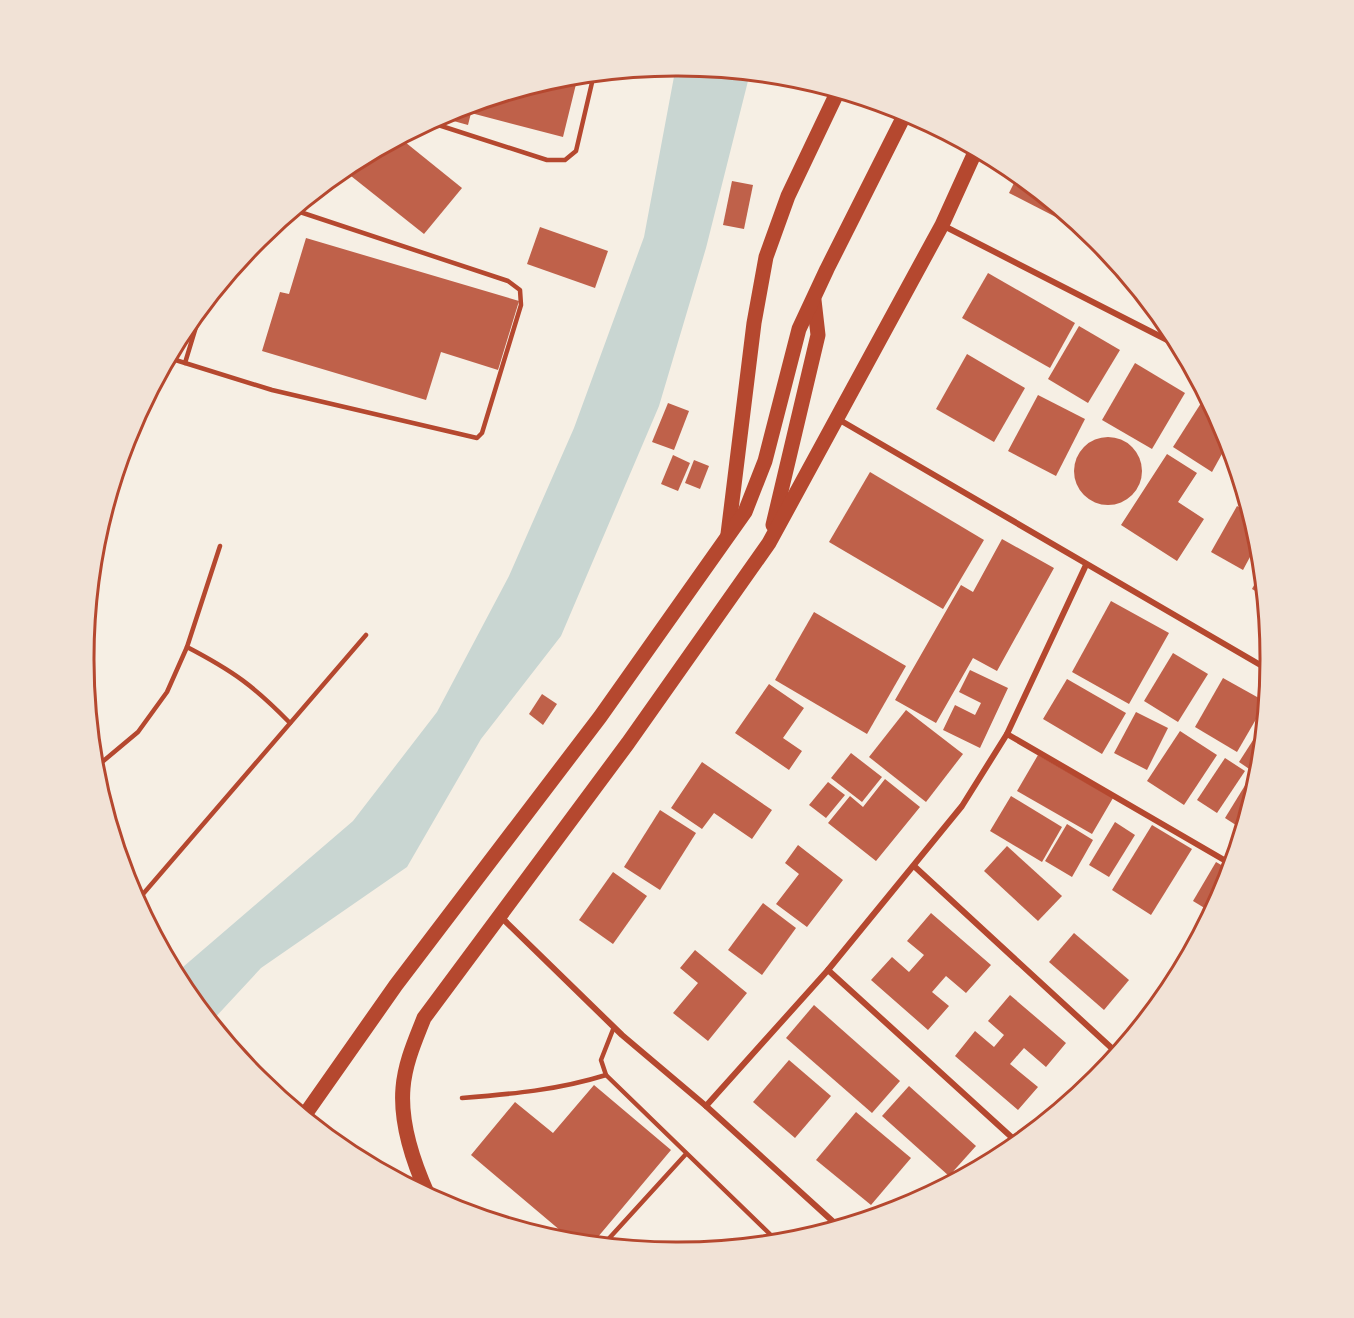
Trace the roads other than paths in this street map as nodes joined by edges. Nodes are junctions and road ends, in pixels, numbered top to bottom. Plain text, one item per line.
1 (592, 83) edge
2 (835, 98) edge
3 (901, 122) edge
4 (442, 126) edge
5 (972, 158) edge
6 (303, 213) edge
7 (942, 225) junction
8 (814, 300) junction
9 (194, 334) edge
10 (1163, 338) edge
11 (177, 361) edge
12 (185, 363) junction
13 (838, 419) junction
14 (727, 537) junction
15 (769, 543) junction
16 (220, 546) dead end
17 (1086, 566) junction
18 (366, 635) dead end
19 (187, 647) junction
20 (1260, 665) edge
21 (290, 723) junction
22 (1007, 734) junction
23 (104, 761) edge
24 (1224, 860) edge
25 (914, 866) junction
26 (144, 893) edge
27 (500, 916) junction
28 (828, 970) junction
29 (614, 1027) junction
30 (1111, 1047) edge
31 (606, 1074) junction
32 (462, 1098) dead end
33 (706, 1106) junction
34 (308, 1110) edge
35 (1011, 1136) edge
36 (686, 1154) junction
37 (423, 1183) edge
38 (831, 1221) edge
39 (769, 1234) edge
40 (610, 1238) edge

1 - 4 lane
2 - 14 main road
3 - 8 main road
5 - 7 main road
6 - 12 lane
7 - 10 street
7 - 13 main road
8 - 14 main road
8 - 15 main road
9 - 12 lane
11 - 12 lane
13 - 15 main road
13 - 17 street
14 - 34 main road
15 - 27 main road
16 - 19 lane
17 - 20 street
17 - 22 street
18 - 21 lane
19 - 21 lane
19 - 23 lane
21 - 26 lane
22 - 24 street
22 - 25 street
25 - 28 street
25 - 30 street
27 - 29 street
27 - 37 main road
28 - 33 street
28 - 35 street
29 - 31 lane
29 - 33 street
31 - 32 lane
31 - 36 lane
33 - 38 street
36 - 39 lane
36 - 40 lane

